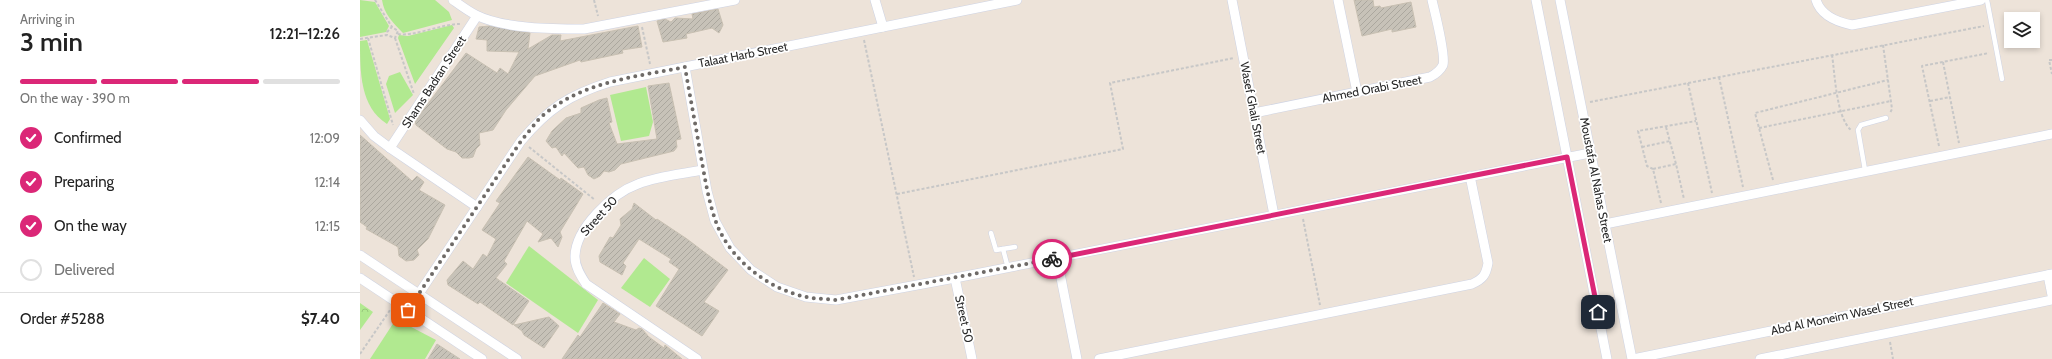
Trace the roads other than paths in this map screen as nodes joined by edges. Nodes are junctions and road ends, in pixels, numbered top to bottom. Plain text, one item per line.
1 (453, 0) edge
2 (735, 0) edge
3 (875, 0) edge
4 (1016, 0) edge
5 (1232, 0) edge
6 (1338, 0) edge
7 (1432, 0) edge
8 (1536, 0) edge
9 (1560, 0) edge
10 (1816, 0) edge
11 (1980, 0) edge
12 (1986, 0) edge
13 (477, 16) junction
14 (883, 27) junction
15 (685, 67) junction
16 (2002, 79) dead end
17 (1357, 92) junction
18 (1254, 113) junction
19 (1886, 118) road end
20 (360, 120) edge
21 (2052, 134) edge
22 (390, 148) junction
23 (1590, 153) junction
24 (1567, 157) junction
25 (703, 170) junction
26 (1865, 170) junction
27 (1470, 176) junction
28 (477, 207) junction
29 (1274, 215) junction
30 (1605, 224) junction
31 (991, 233) dead end
32 (1015, 247) dead end
33 (1004, 249) junction
34 (360, 255) edge
35 (1057, 258) junction
36 (1008, 268) junction
37 (2050, 274) edge
38 (360, 278) edge
39 (955, 278) junction
40 (418, 294) junction
41 (2052, 295) edge
42 (2052, 300) edge
43 (408, 310) junction
44 (1670, 356) edge
45 (482, 359) edge
46 (517, 359) edge
47 (697, 359) edge
48 (972, 359) edge
49 (1077, 359) edge
50 (1099, 359) edge
51 (1607, 359) edge
52 (1632, 359) edge
53 (1760, 359) edge

1 - 13 street
2 - 13 street
3 - 14 street
4 - 14 street, Talaat Harb Street
5 - 18 street, Wasef Ghali Street
6 - 17 street
7 - 17 street, Ahmed Orabi Street
8 - 24 street, Moustafa Al Nahas Street
9 - 23 street, Moustafa Al Nahas Street
10 - 11 street
12 - 16 lane
13 - 22 street, Shams Badran Street
14 - 15 street, Talaat Harb Street
15 - 25 street
15 - 28 street, Talaat Harb Street
17 - 18 street, Ahmed Orabi Street
18 - 29 street, Wasef Ghali Street
19 - 26 lane
20 - 22 street
21 - 26 street
22 - 28 street
23 - 24 street
23 - 30 street, Moustafa Al Nahas Street
24 - 27 street
24 - 51 street, Moustafa Al Nahas Street
25 - 39 street
25 - 47 street, Street 50
26 - 30 street
27 - 29 street
27 - 50 street
28 - 40 street, Talaat Harb Street
29 - 35 street
30 - 52 street, Moustafa Al Nahas Street
31 - 33 lane
32 - 33 lane
33 - 36 lane
34 - 40 street
35 - 36 street
35 - 49 street
36 - 39 street
37 - 41 street
37 - 44 street, Abd Al Moneim Wasel Street
38 - 43 street
39 - 48 street, Street 50
40 - 43 street, Talaat Harb Street
40 - 46 street
42 - 53 street, Abd Al Moneim Wasel Street
43 - 45 street
44 - 52 street, Abd Al Moneim Wasel Street

